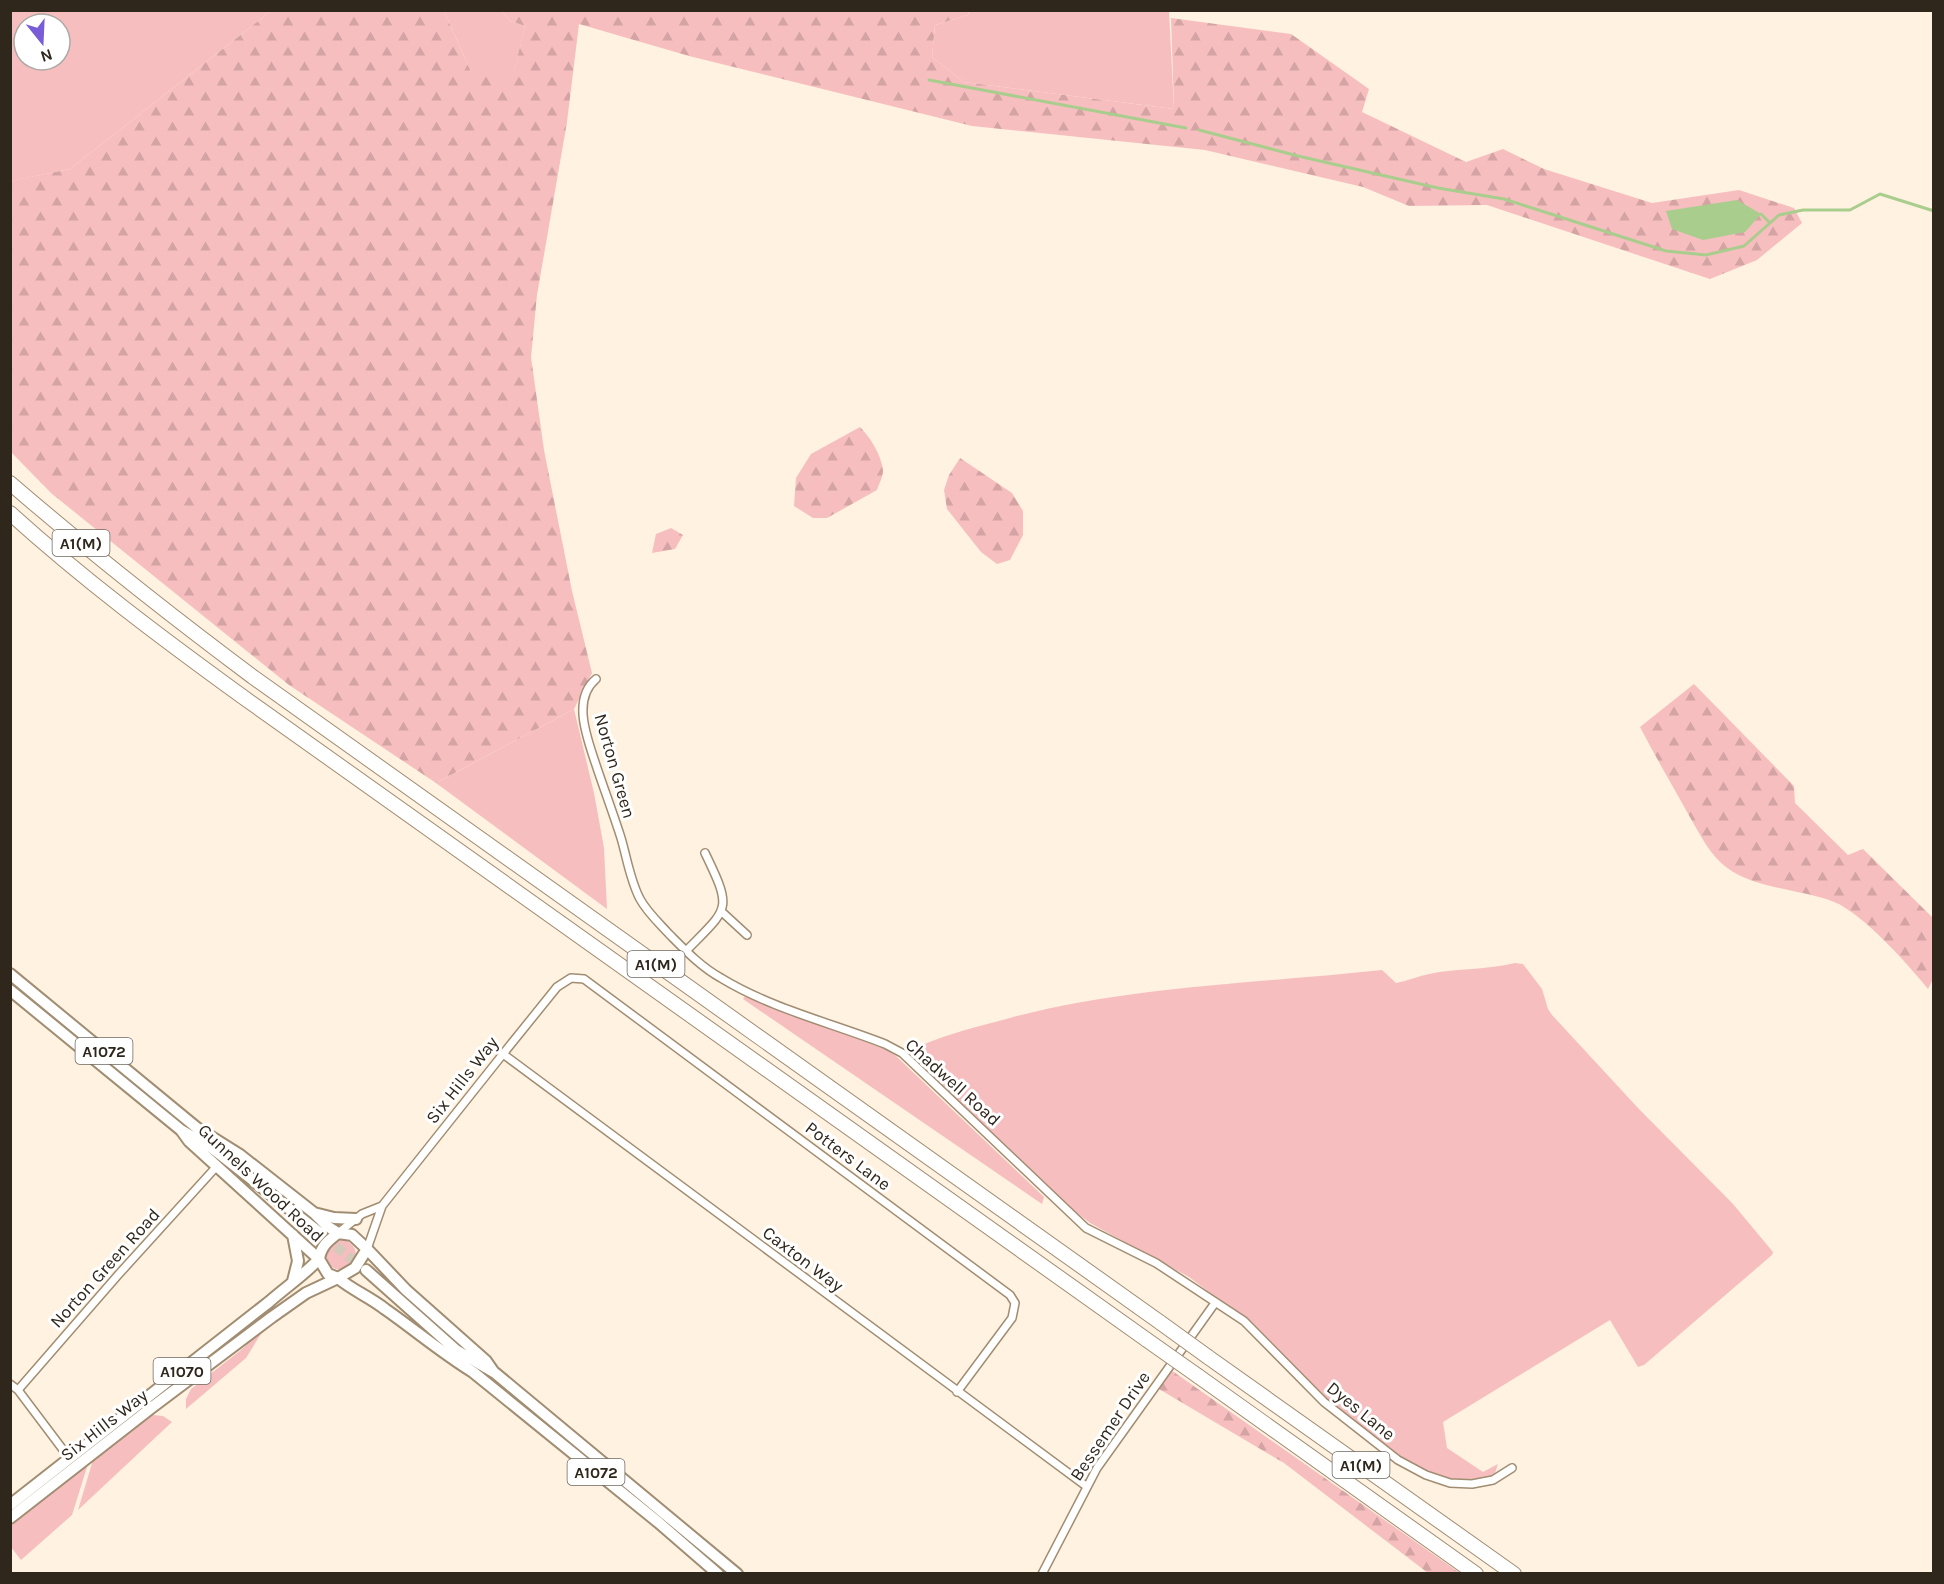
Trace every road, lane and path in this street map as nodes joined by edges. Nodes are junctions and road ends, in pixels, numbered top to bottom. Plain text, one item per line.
1 (10, 483) edge
2 (10, 513) edge
3 (596, 679) dead end
4 (625, 852) joint
5 (705, 853) dead end
6 (722, 912) junction
7 (747, 935) dead end
8 (686, 951) junction
9 (10, 974) edge
10 (571, 978) joint
11 (10, 990) edge
12 (503, 1054) junction
13 (197, 1128) junction
14 (181, 1130) junction
15 (212, 1148) junction
16 (217, 1166) junction
17 (382, 1206) junction
18 (314, 1213) junction
19 (356, 1219) junction
20 (320, 1233) tunnel mouth
21 (338, 1233) junction
22 (293, 1235) junction
23 (367, 1249) junction
24 (319, 1259) junction
25 (366, 1270) tunnel mouth
26 (338, 1278) junction
27 (293, 1281) junction
28 (1215, 1303) junction
29 (456, 1350) junction
30 (473, 1372) junction
31 (495, 1373) junction
32 (10, 1384) edge
33 (18, 1390) junction
34 (957, 1392) junction
35 (70, 1459) junction
36 (1512, 1468) dead end
37 (1086, 1486) junction
38 (10, 1505) edge
39 (10, 1518) edge
40 (718, 1574) edge
41 (737, 1574) edge
42 (1042, 1574) edge
43 (1476, 1574) edge
44 (1514, 1574) edge

1 - 44 highway, A1(M), bridge
2 - 43 highway, A1(M), bridge
3 - 4 street, Norton Green
4 - 8 street, Chadwell Road
5 - 6 street
6 - 7 street
6 - 8 street
8 - 28 street, Chadwell Road
9 - 13 main road, Gunnels Wood Road / A1072
10 - 12 street, Six Hills Way
10 - 34 street, Potters Lane
11 - 14 main road, Gunnels Wood Road / A1072
12 - 17 street, Six Hills Way
12 - 34 street, Caxton Way
13 - 15 main road, Gunnels Wood Road / A1072
13 - 18 main road, Gunnels Wood Road / A1072
14 - 15 main road, Gunnels Wood Road / A1072
14 - 16 main road, Gunnels Wood Road / A1072
15 - 20 main road, Gunnels Wood Road / A1072
16 - 22 main road, Gunnels Wood Road / A1072
16 - 33 street, Norton Green Road
17 - 19 street, Six Hills Way
17 - 23 street, Six Hills Way
18 - 19 main road
18 - 21 main road, Gunnels Wood Road / A1072
19 - 21 street, Six Hills Way
21 - 23 main road, Gunnels Wood Road / A1072
21 - 24 main road, Gunnels Wood Road
22 - 24 main road, Gunnels Wood Road / A1072
22 - 27 main road
23 - 26 main road
23 - 31 main road, Gunnels Wood Road / A1072
24 - 26 main road, Gunnels Wood Road / A1072
24 - 27 main road, Six Hills Way / A1070
25 - 29 main road, Gunnels Wood Road / A1072
26 - 30 main road, Gunnels Wood Road / A1072
26 - 39 main road, Six Hills Way / A1070
27 - 35 main road, Six Hills Way / A1070
28 - 36 street, Dyes Lane
28 - 37 street, Bessemer Drive
29 - 30 main road, Gunnels Wood Road / A1072
29 - 31 main road, Gunnels Wood Road / A1072
30 - 40 main road, Gunnels Wood Road / A1072
31 - 41 main road, Gunnels Wood Road / A1072
32 - 33 street
33 - 35 street
34 - 37 street, Caxton Way
35 - 38 main road, Six Hills Way / A1070
37 - 42 street, Bessemer Drive

